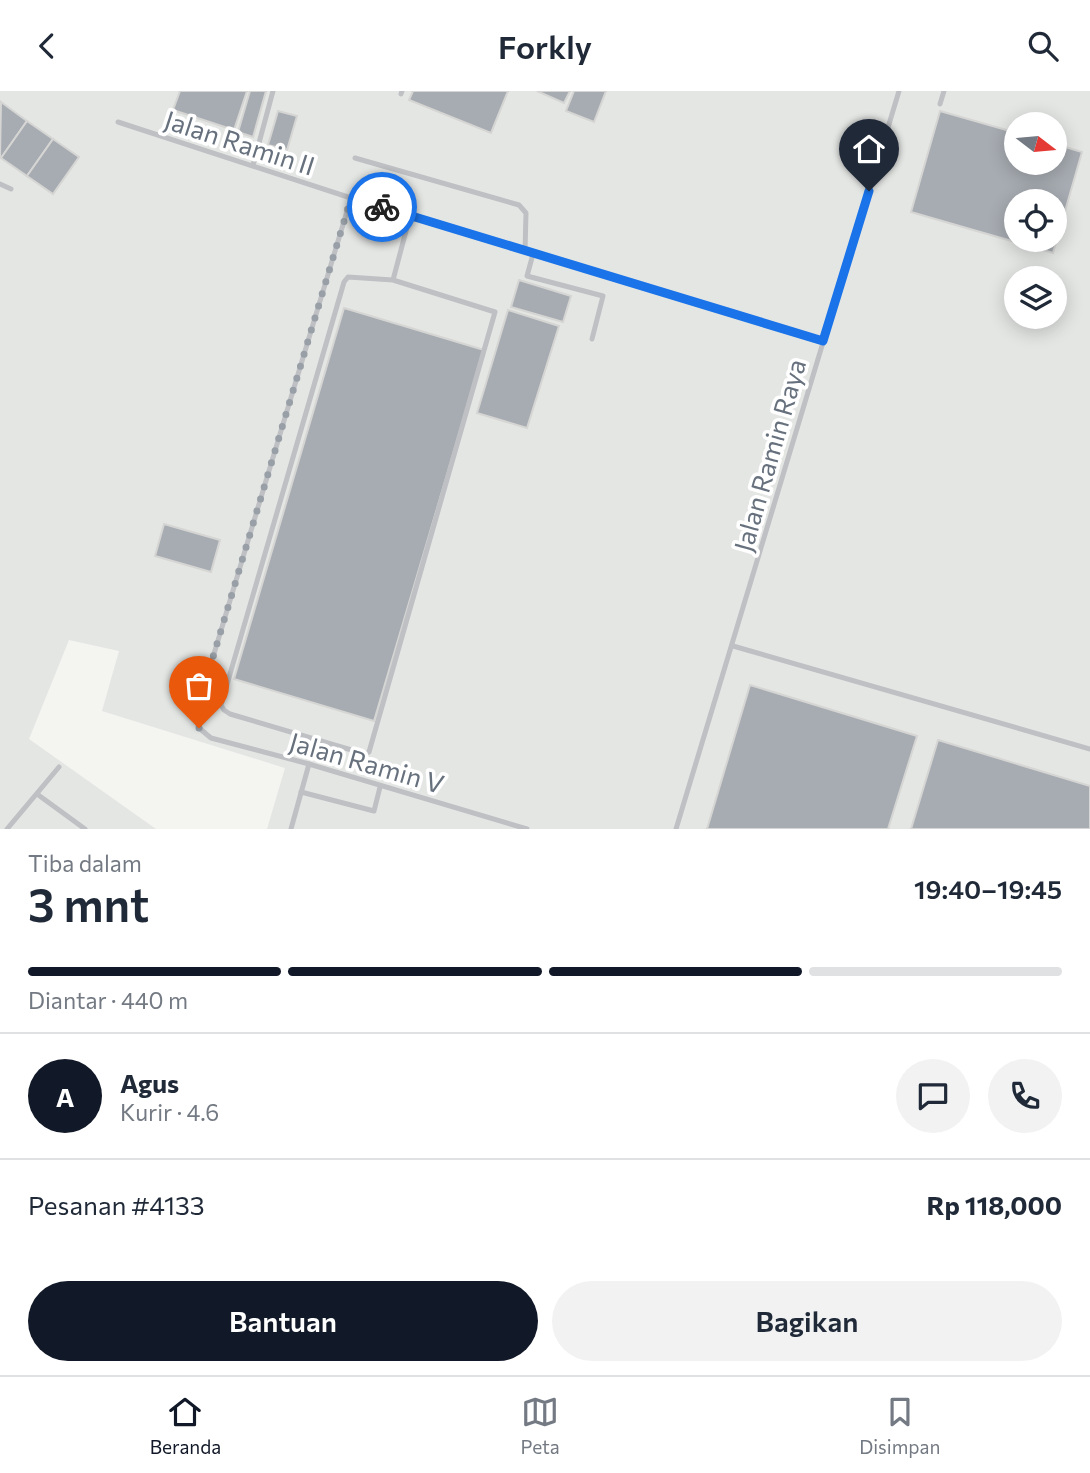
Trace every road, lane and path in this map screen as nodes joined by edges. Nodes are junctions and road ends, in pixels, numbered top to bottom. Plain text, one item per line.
1 (899, 91) edge
2 (944, 91) edge
3 (273, 92) edge
4 (940, 104) dead end
5 (118, 122) dead end
6 (355, 158) dead end
7 (253, 165) junction
8 (0, 184) edge
9 (11, 189) dead end
10 (351, 198) junction
11 (410, 216) junction
12 (525, 251) junction
13 (533, 254) junction
14 (518, 274) dead end
15 (527, 276) junction
16 (393, 280) junction
17 (592, 339) dead end
18 (823, 341) junction
19 (733, 646) junction
20 (1090, 749) edge
21 (309, 764) junction
22 (59, 767) dead end
23 (380, 787) junction
24 (301, 792) junction
25 (37, 794) junction
26 (7, 829) edge
27 (85, 829) edge
28 (291, 829) edge
29 (527, 829) edge
30 (676, 829) edge

1 - 18 lane, Jalan Ramin Raya
2 - 4 lane
3 - 7 lane
5 - 7 lane, Jalan Ramin II
6 - 12 lane
7 - 10 lane, Jalan Ramin II
8 - 9 lane
10 - 11 lane, Jalan Ramin II
10 - 21 lane, Jalan Ramin V
11 - 12 lane, Jalan Ramin II
11 - 16 lane
12 - 13 lane, Jalan Ramin II
13 - 15 lane
13 - 18 lane, Jalan Ramin II
14 - 15 lane
15 - 17 lane
16 - 16 lane
18 - 19 lane, Jalan Ramin Raya
19 - 20 lane
19 - 30 lane, Jalan Ramin Raya
21 - 23 lane, Jalan Ramin V
21 - 24 lane
22 - 25 lane
23 - 24 lane
23 - 29 lane, Jalan Ramin V
24 - 28 lane
25 - 26 lane
25 - 27 lane

